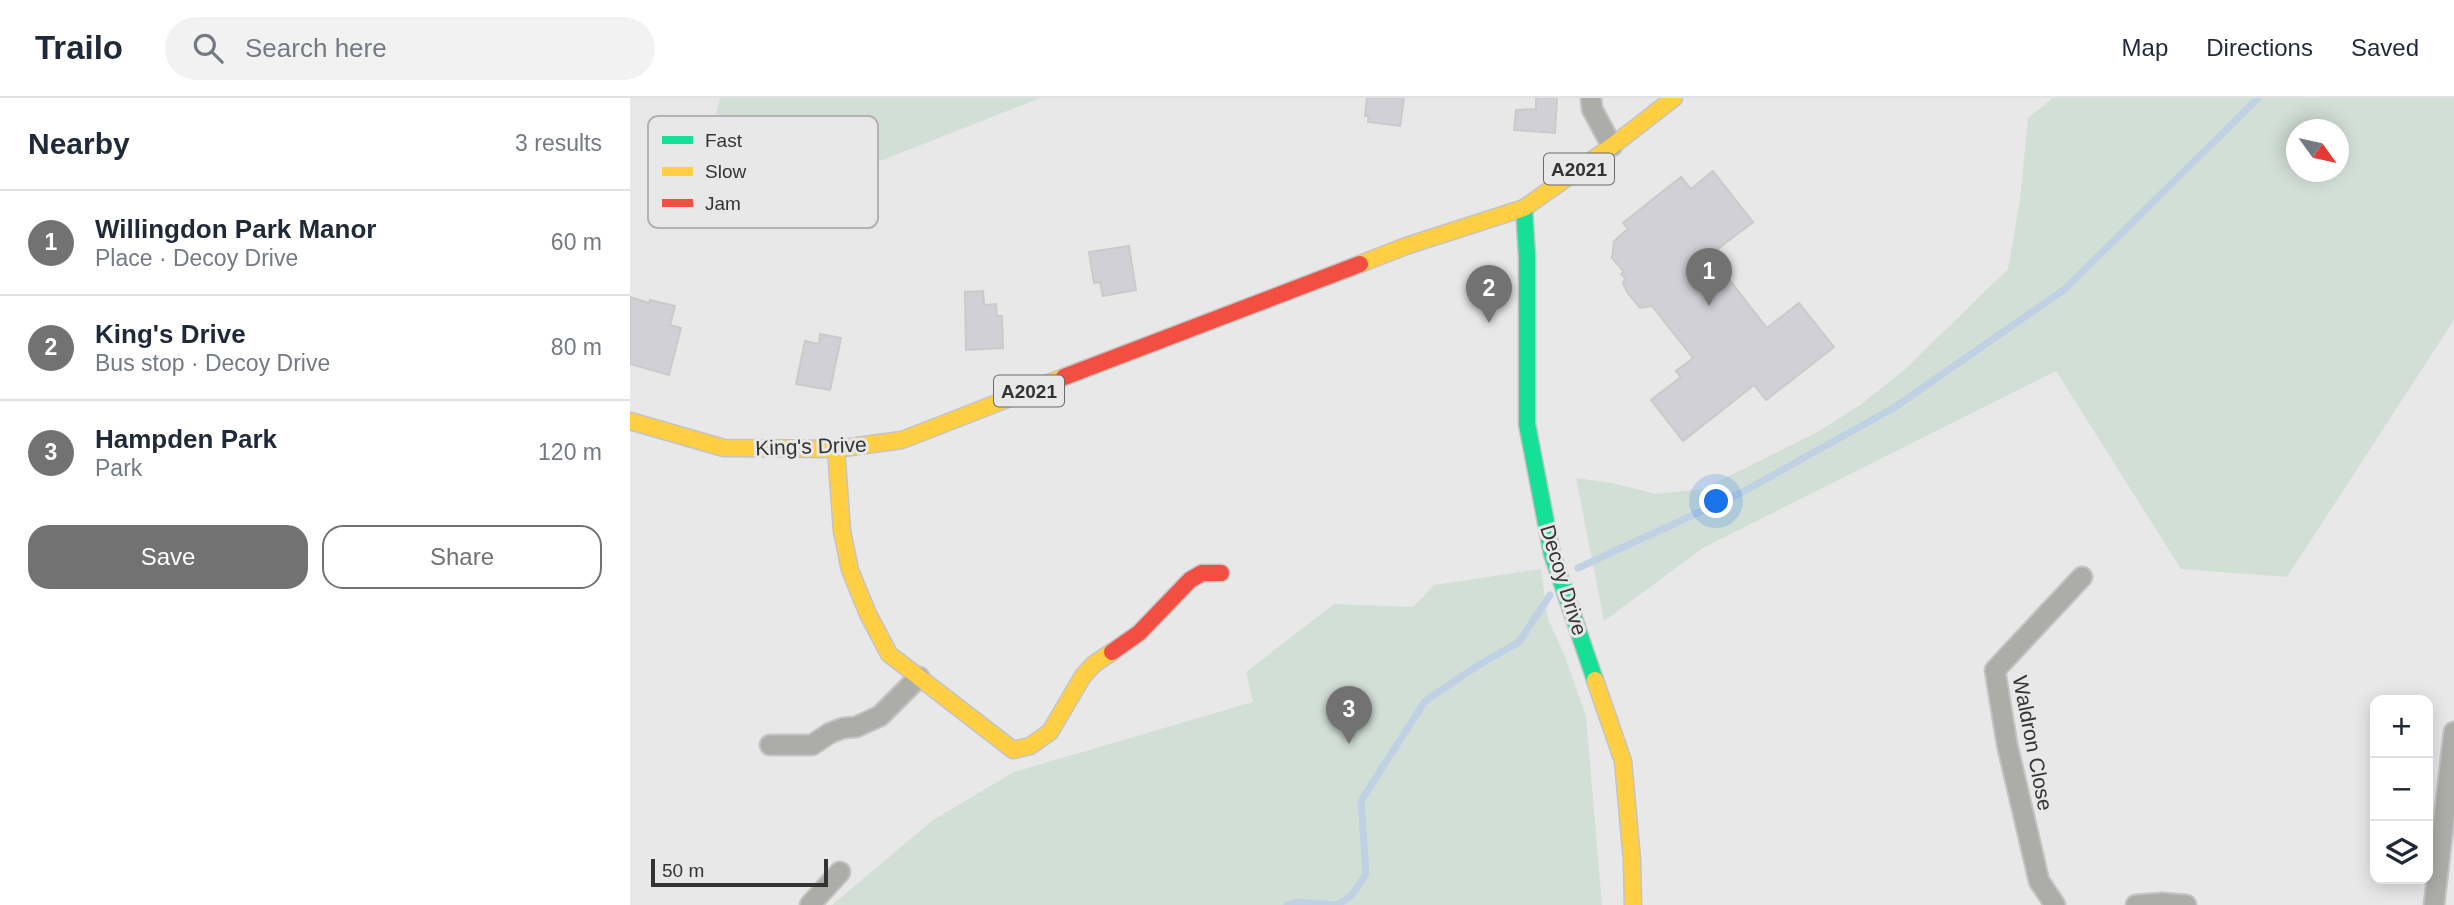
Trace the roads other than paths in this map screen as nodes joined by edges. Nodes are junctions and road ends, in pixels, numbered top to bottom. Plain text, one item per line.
1 (1591, 98) edge
2 (1674, 98) edge
3 (1612, 146) junction
4 (1524, 208) junction
5 (630, 421) edge
6 (836, 449) junction
7 (1221, 573) dead end
8 (2082, 577) dead end
9 (919, 677) junction
10 (2454, 733) edge
11 (770, 745) dead end
12 (840, 872) dead end
13 (810, 905) edge
14 (1633, 905) edge
15 (2055, 905) edge
16 (2136, 905) edge
17 (2186, 905) edge
18 (2434, 905) edge

1 - 3 street
2 - 3 street, King's Drive / A2021
3 - 4 street, King's Drive / A2021
4 - 6 street, King's Drive / A2021
4 - 14 street, Decoy Drive
5 - 6 street, King's Drive / A2021
6 - 9 street
7 - 9 street
8 - 15 street, Waldron Close
9 - 11 street
10 - 18 street
12 - 13 street
16 - 17 street

